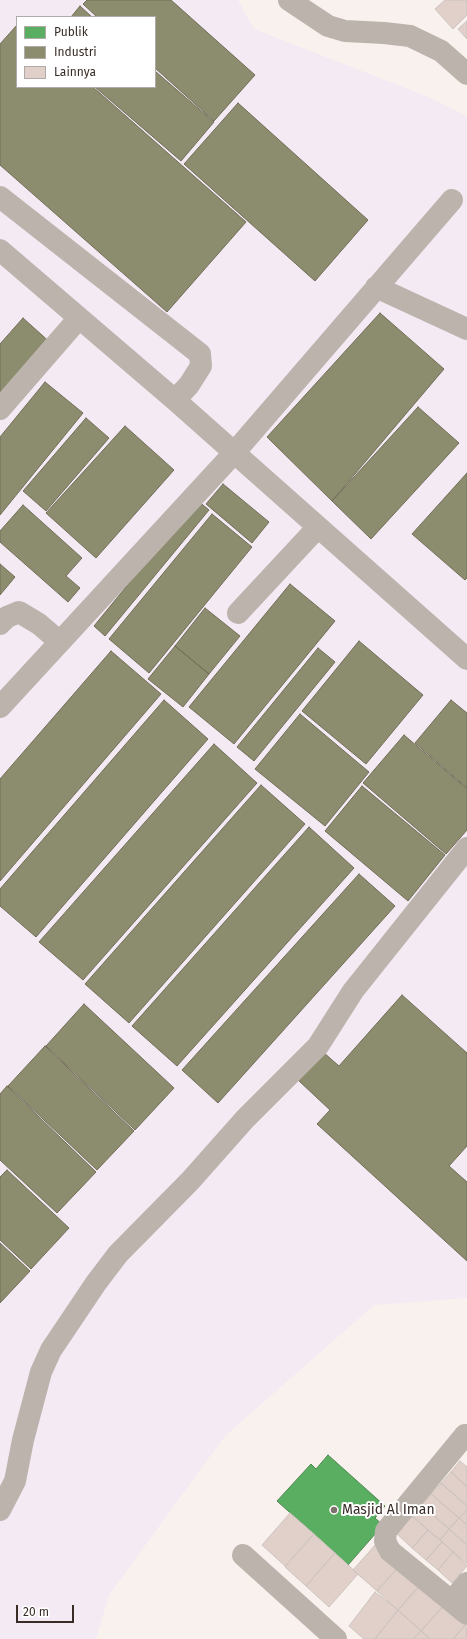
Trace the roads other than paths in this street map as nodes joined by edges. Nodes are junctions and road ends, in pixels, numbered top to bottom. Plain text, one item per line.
1 (289, 0) edge
2 (467, 74) edge
3 (0, 197) edge
4 (452, 200) dead end
5 (0, 250) edge
6 (376, 288) junction
7 (79, 318) junction
8 (467, 329) edge
9 (175, 400) junction
10 (0, 409) edge
11 (234, 453) junction
12 (318, 527) junction
13 (238, 613) dead end
14 (0, 624) edge
15 (60, 642) junction
16 (467, 659) edge
17 (0, 707) edge
18 (467, 848) edge
19 (465, 1435) dead end
20 (7, 1474) edge
21 (0, 1510) edge
22 (243, 1555) dead end
23 (467, 1583) edge
24 (459, 1608) edge
25 (336, 1639) edge

1 - 2 street
3 - 9 street
4 - 6 street
5 - 7 street
6 - 8 street
6 - 11 street
7 - 9 street
7 - 10 street
9 - 11 street
11 - 12 street
11 - 15 street
12 - 13 street
12 - 16 street
14 - 15 street
15 - 17 street
18 - 20 street
19 - 24 street
20 - 21 street
22 - 25 street
23 - 24 street

